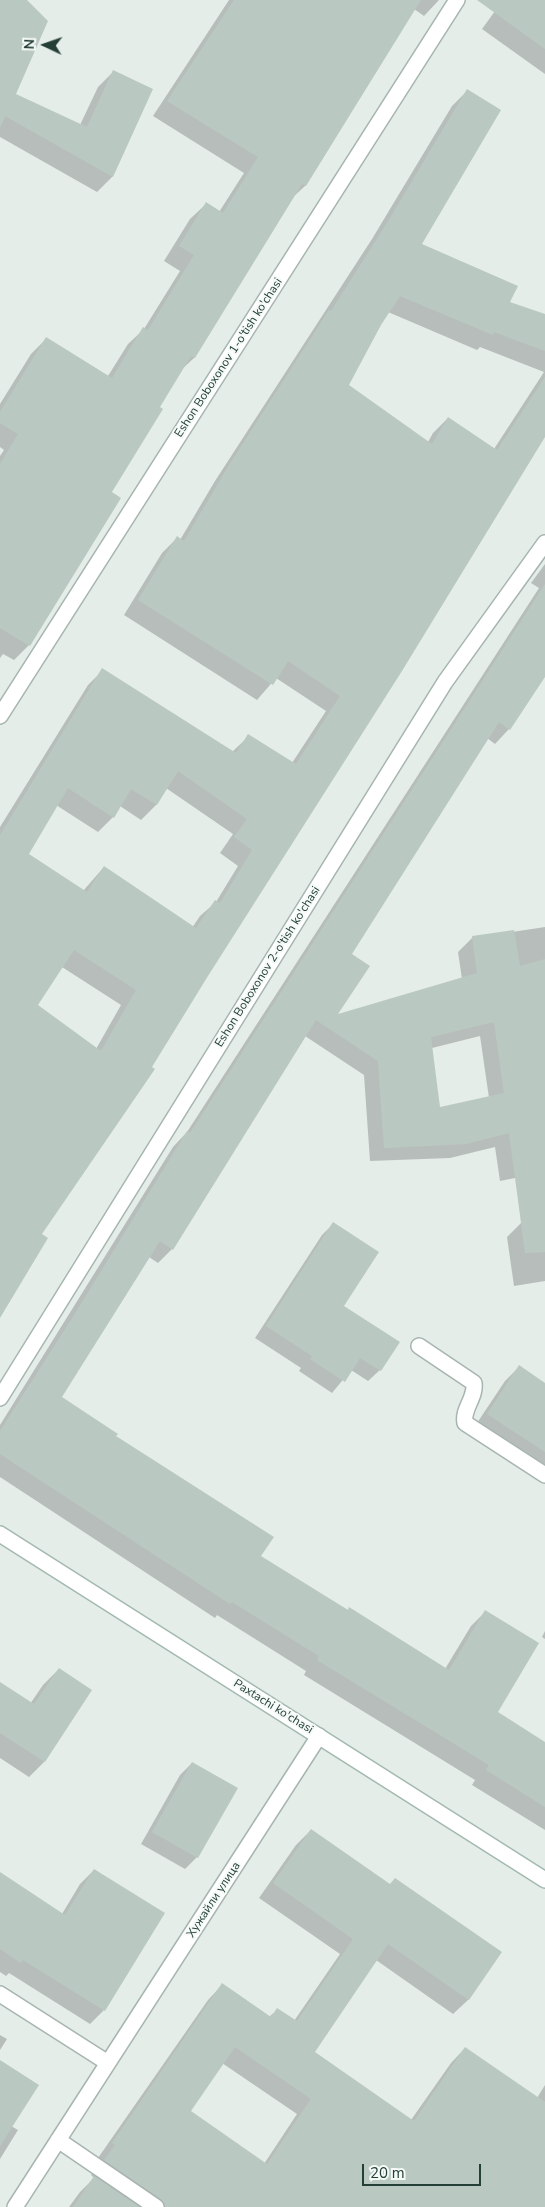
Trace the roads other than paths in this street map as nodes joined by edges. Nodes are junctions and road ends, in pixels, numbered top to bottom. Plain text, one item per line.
1 (458, 0) edge
2 (545, 543) edge
3 (0, 716) edge
4 (419, 1346) dead end
5 (0, 1398) edge
6 (545, 1475) edge
7 (0, 1534) edge
8 (320, 1736) junction
9 (545, 1880) edge
10 (0, 1994) edge
11 (108, 2063) junction
12 (58, 2140) junction
13 (15, 2207) edge
14 (156, 2207) edge

1 - 3 street, Eshon Boboxonov 1-o'tish ko'chasi
2 - 5 street, Eshon Boboxonov 2-o'tish ko'chasi
4 - 6 street
7 - 8 street, Paxtachi ko'chasi
8 - 9 street, Paxtachi ko'chasi
8 - 11 street, Хужайли улица
10 - 11 street
11 - 12 street, Хужайли улица
12 - 13 street, Хужайли улица
12 - 14 street

